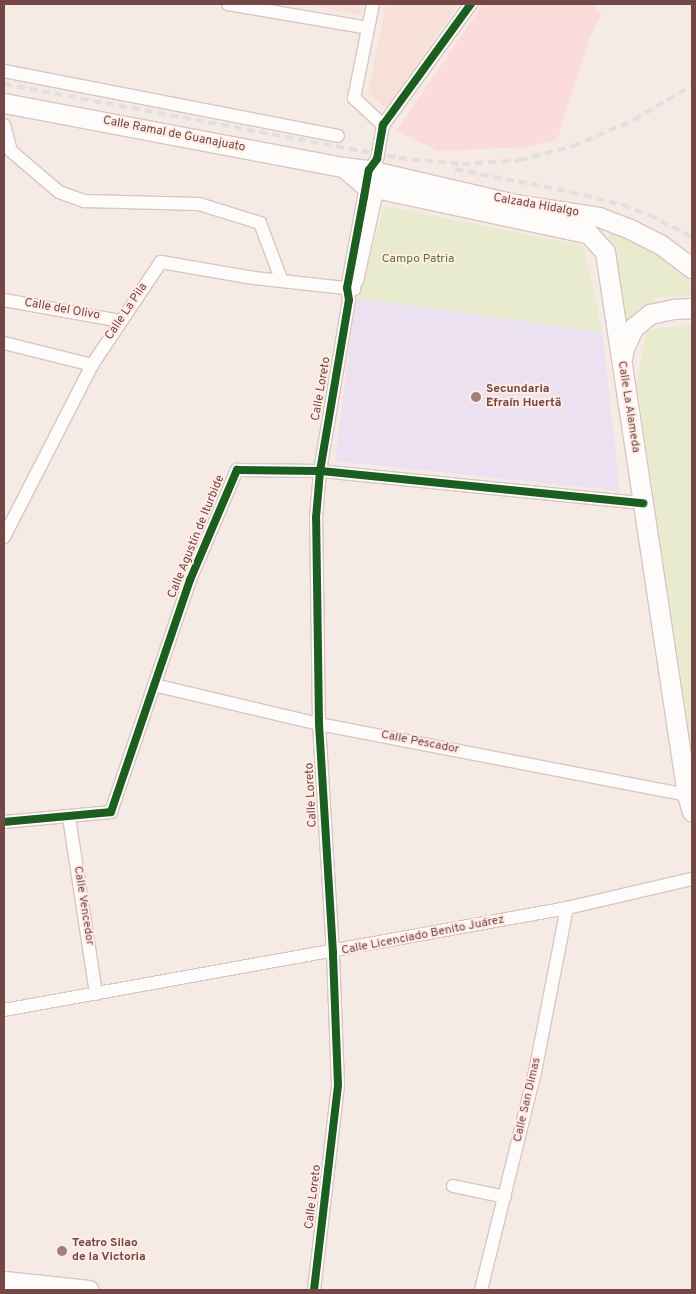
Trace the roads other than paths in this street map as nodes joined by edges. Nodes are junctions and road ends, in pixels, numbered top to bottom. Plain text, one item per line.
1 (228, 4) edge
2 (373, 4) edge
3 (471, 4) edge
4 (368, 28) junction
5 (4, 71) edge
6 (4, 104) edge
7 (4, 125) edge
8 (383, 125) junction
9 (338, 136) dead end
10 (374, 175) junction
11 (599, 217) junction
12 (589, 234) junction
13 (692, 268) edge
14 (282, 279) junction
15 (350, 292) junction
16 (4, 300) edge
17 (692, 308) edge
18 (121, 321) junction
19 (4, 343) edge
20 (92, 364) junction
21 (621, 364) junction
22 (320, 471) junction
23 (643, 503) junction
24 (4, 537) edge
25 (154, 685) junction
26 (319, 724) junction
27 (690, 803) edge
28 (69, 817) junction
29 (4, 822) edge
30 (692, 879) edge
31 (567, 908) junction
32 (333, 952) junction
33 (96, 994) junction
34 (4, 1010) edge
35 (452, 1186) dead end
36 (504, 1196) junction
37 (4, 1281) edge
38 (89, 1290) edge
39 (314, 1290) edge
40 (481, 1290) edge

1 - 4 street
2 - 4 street
3 - 8 street
4 - 8 street
5 - 9 street
6 - 10 street, Calle Ramal de Guanajuato
7 - 14 street
8 - 10 street, Calle Loreto
10 - 11 street, Calzada Hidalgo
10 - 12 street
10 - 15 street, Calle Loreto
11 - 12 street
11 - 13 street, Calzada Hidalgo
12 - 21 street, Calle La Alameda
14 - 15 street, Calle La Pila
14 - 18 street, Calle La Pila
15 - 22 street, Calle Loreto
16 - 18 street, Calle del Olivo
17 - 21 street
18 - 20 street, Calle La Pila
19 - 20 street
20 - 24 street, Calle La Pila
21 - 23 street, Calle La Alameda
22 - 23 street, Calle Agustín de Iturbide
22 - 25 street, Calle Agustín de Iturbide
22 - 26 street, Calle Loreto
23 - 27 street, Calle La Alameda
25 - 26 street, Calle Pescador
25 - 28 street, Calle Agustín de Iturbide
26 - 27 street, Calle Pescador
26 - 32 street, Calle Loreto
28 - 29 street, Calle Agustín de Iturbide
28 - 33 street, Calle Vencedor
30 - 31 street, Calle Licenciado Benito Juárez
31 - 32 street, Calle Licenciado Benito Juárez
31 - 36 street, Calle San Dimas
32 - 33 street, Calle Licenciado Benito Juárez
32 - 39 street, Calle Loreto
33 - 34 street, Calle Licenciado Benito Juárez
35 - 36 street
36 - 40 street, Calle San Dimas
37 - 38 street

